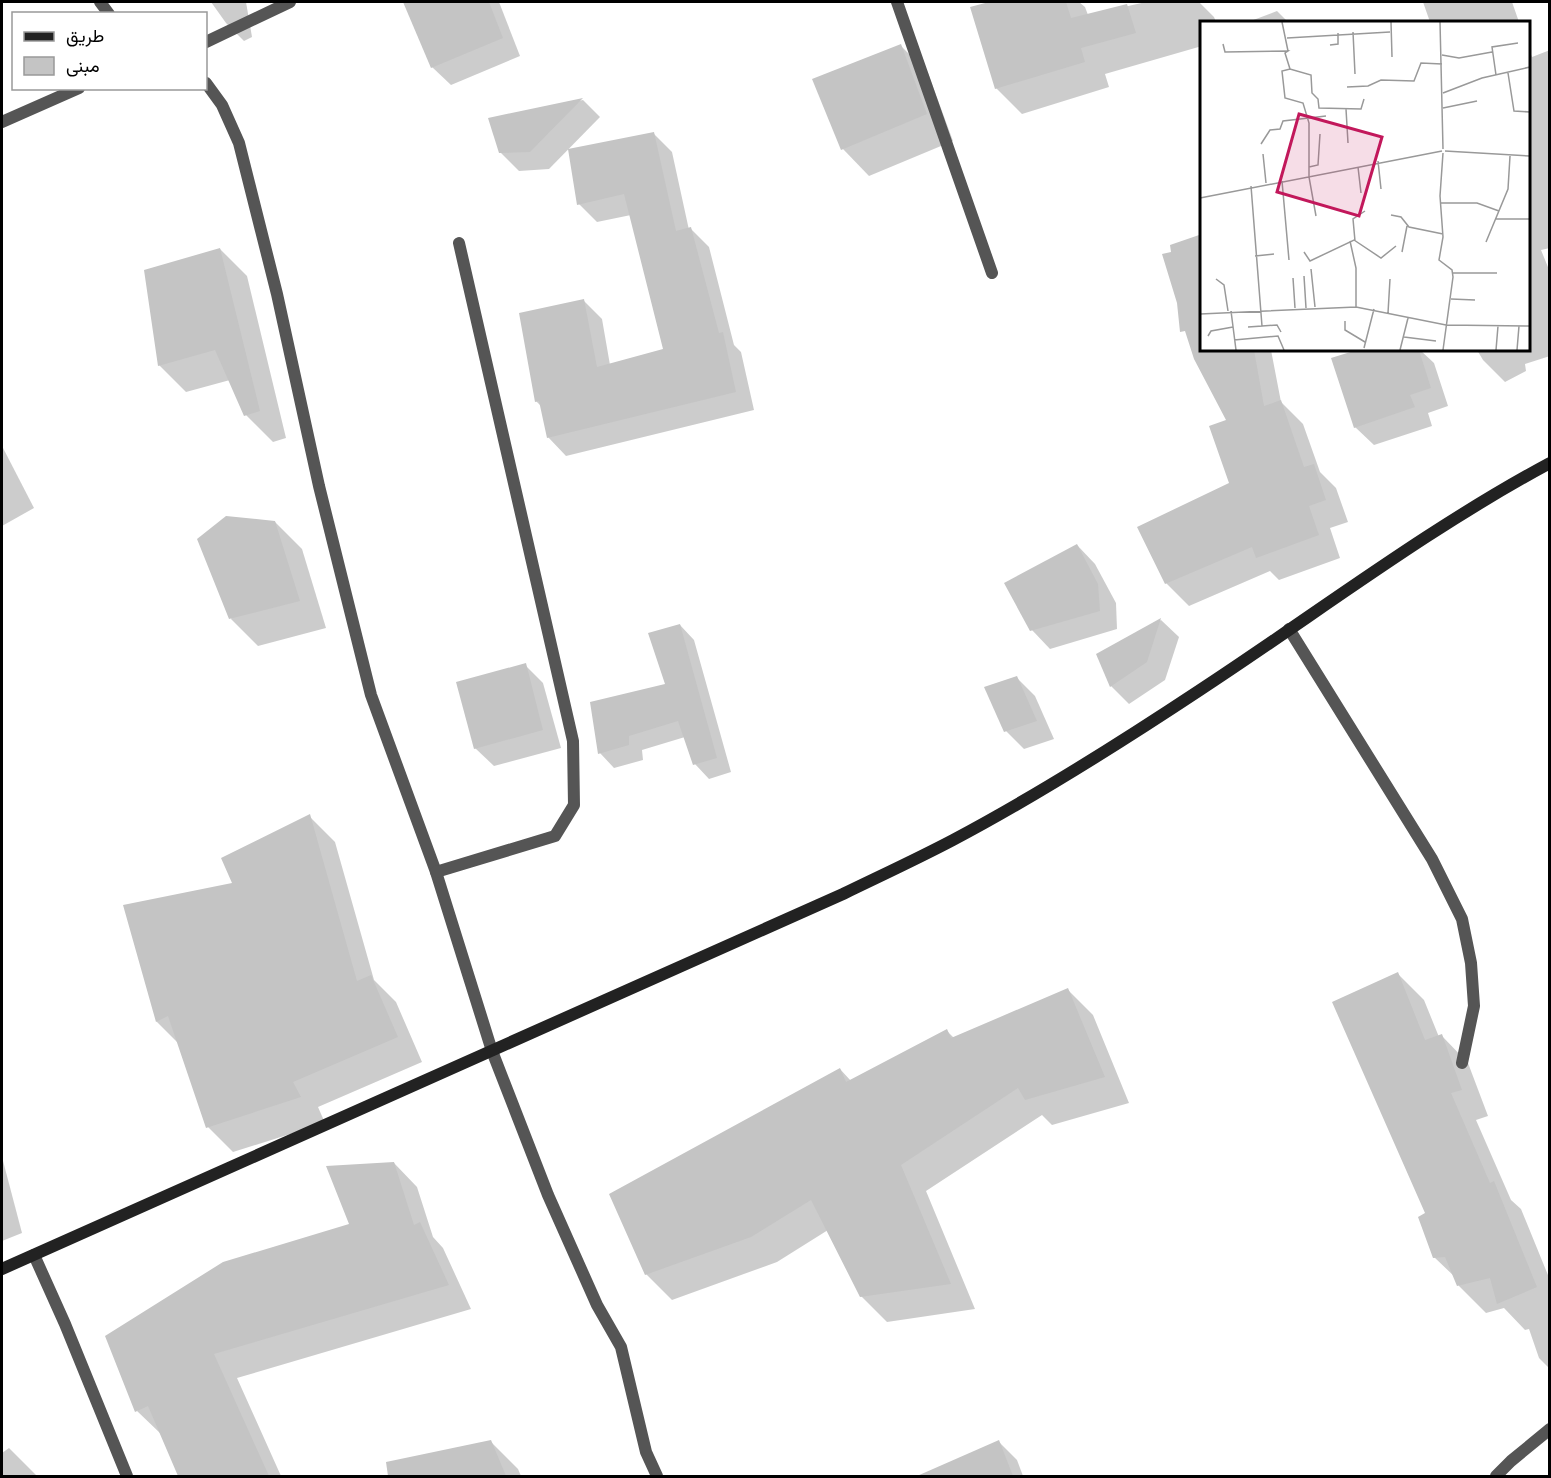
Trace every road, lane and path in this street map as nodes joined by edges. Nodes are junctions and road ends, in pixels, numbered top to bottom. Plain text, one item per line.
1 (290, 2) edge
2 (897, 2) edge
3 (207, 42) edge
4 (207, 84) edge
5 (74, 90) edge
6 (2, 122) edge
7 (459, 243) dead end
8 (992, 273) dead end
9 (1550, 463) edge
10 (1289, 629) junction
11 (436, 872) junction
12 (492, 1051) junction
13 (1462, 1063) dead end
14 (34, 1255) junction
15 (2, 1269) edge
16 (1550, 1429) edge
17 (127, 1476) edge
18 (657, 1476) edge
19 (1496, 1476) edge

1 - 3 street
2 - 8 street
4 - 11 street
5 - 6 street
7 - 11 street
9 - 10 street
10 - 12 street
10 - 13 street
11 - 12 street
12 - 14 street
12 - 18 street
14 - 15 street
14 - 17 street
16 - 19 street

